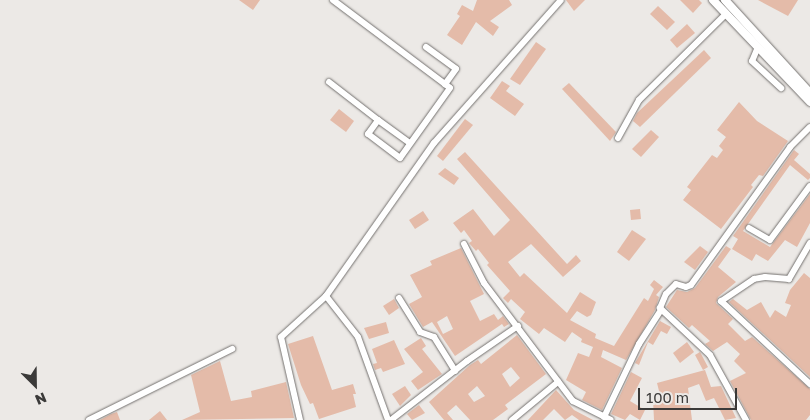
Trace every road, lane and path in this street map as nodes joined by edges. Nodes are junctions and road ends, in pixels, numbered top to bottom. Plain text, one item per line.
1 (333, 0) edge
2 (561, 0) edge
3 (713, 0) edge
4 (726, 1) edge
5 (726, 14) junction
6 (426, 47) dead end
7 (758, 47) junction
8 (329, 82) dead end
9 (445, 84) junction
10 (781, 88) dead end
11 (810, 93) edge
12 (810, 102) edge
13 (378, 120) junction
14 (810, 126) edge
15 (618, 138) dead end
16 (410, 143) junction
17 (810, 186) edge
18 (749, 228) dead end
19 (810, 243) edge
20 (464, 244) dead end
21 (326, 296) junction
22 (399, 298) dead end
23 (660, 310) junction
24 (518, 326) junction
25 (232, 349) dead end
26 (454, 371) junction
27 (558, 382) junction
28 (810, 384) edge
29 (604, 417) junction
30 (89, 420) edge
31 (300, 420) edge
32 (390, 420) edge
33 (512, 420) edge
34 (611, 420) edge
35 (746, 420) edge

1 - 9 street
2 - 21 street
3 - 5 main road
4 - 11 main road
5 - 7 main road
5 - 15 street
6 - 9 street
7 - 10 street
7 - 12 main road
8 - 13 street
9 - 16 street
13 - 16 street
13 - 16 street
14 - 23 street
17 - 18 street
19 - 28 street
20 - 24 street
21 - 31 street
21 - 32 street
22 - 26 street
23 - 29 street
23 - 35 street
24 - 26 street
24 - 27 street
25 - 30 street
26 - 32 street
27 - 29 street
27 - 33 street
29 - 34 street

